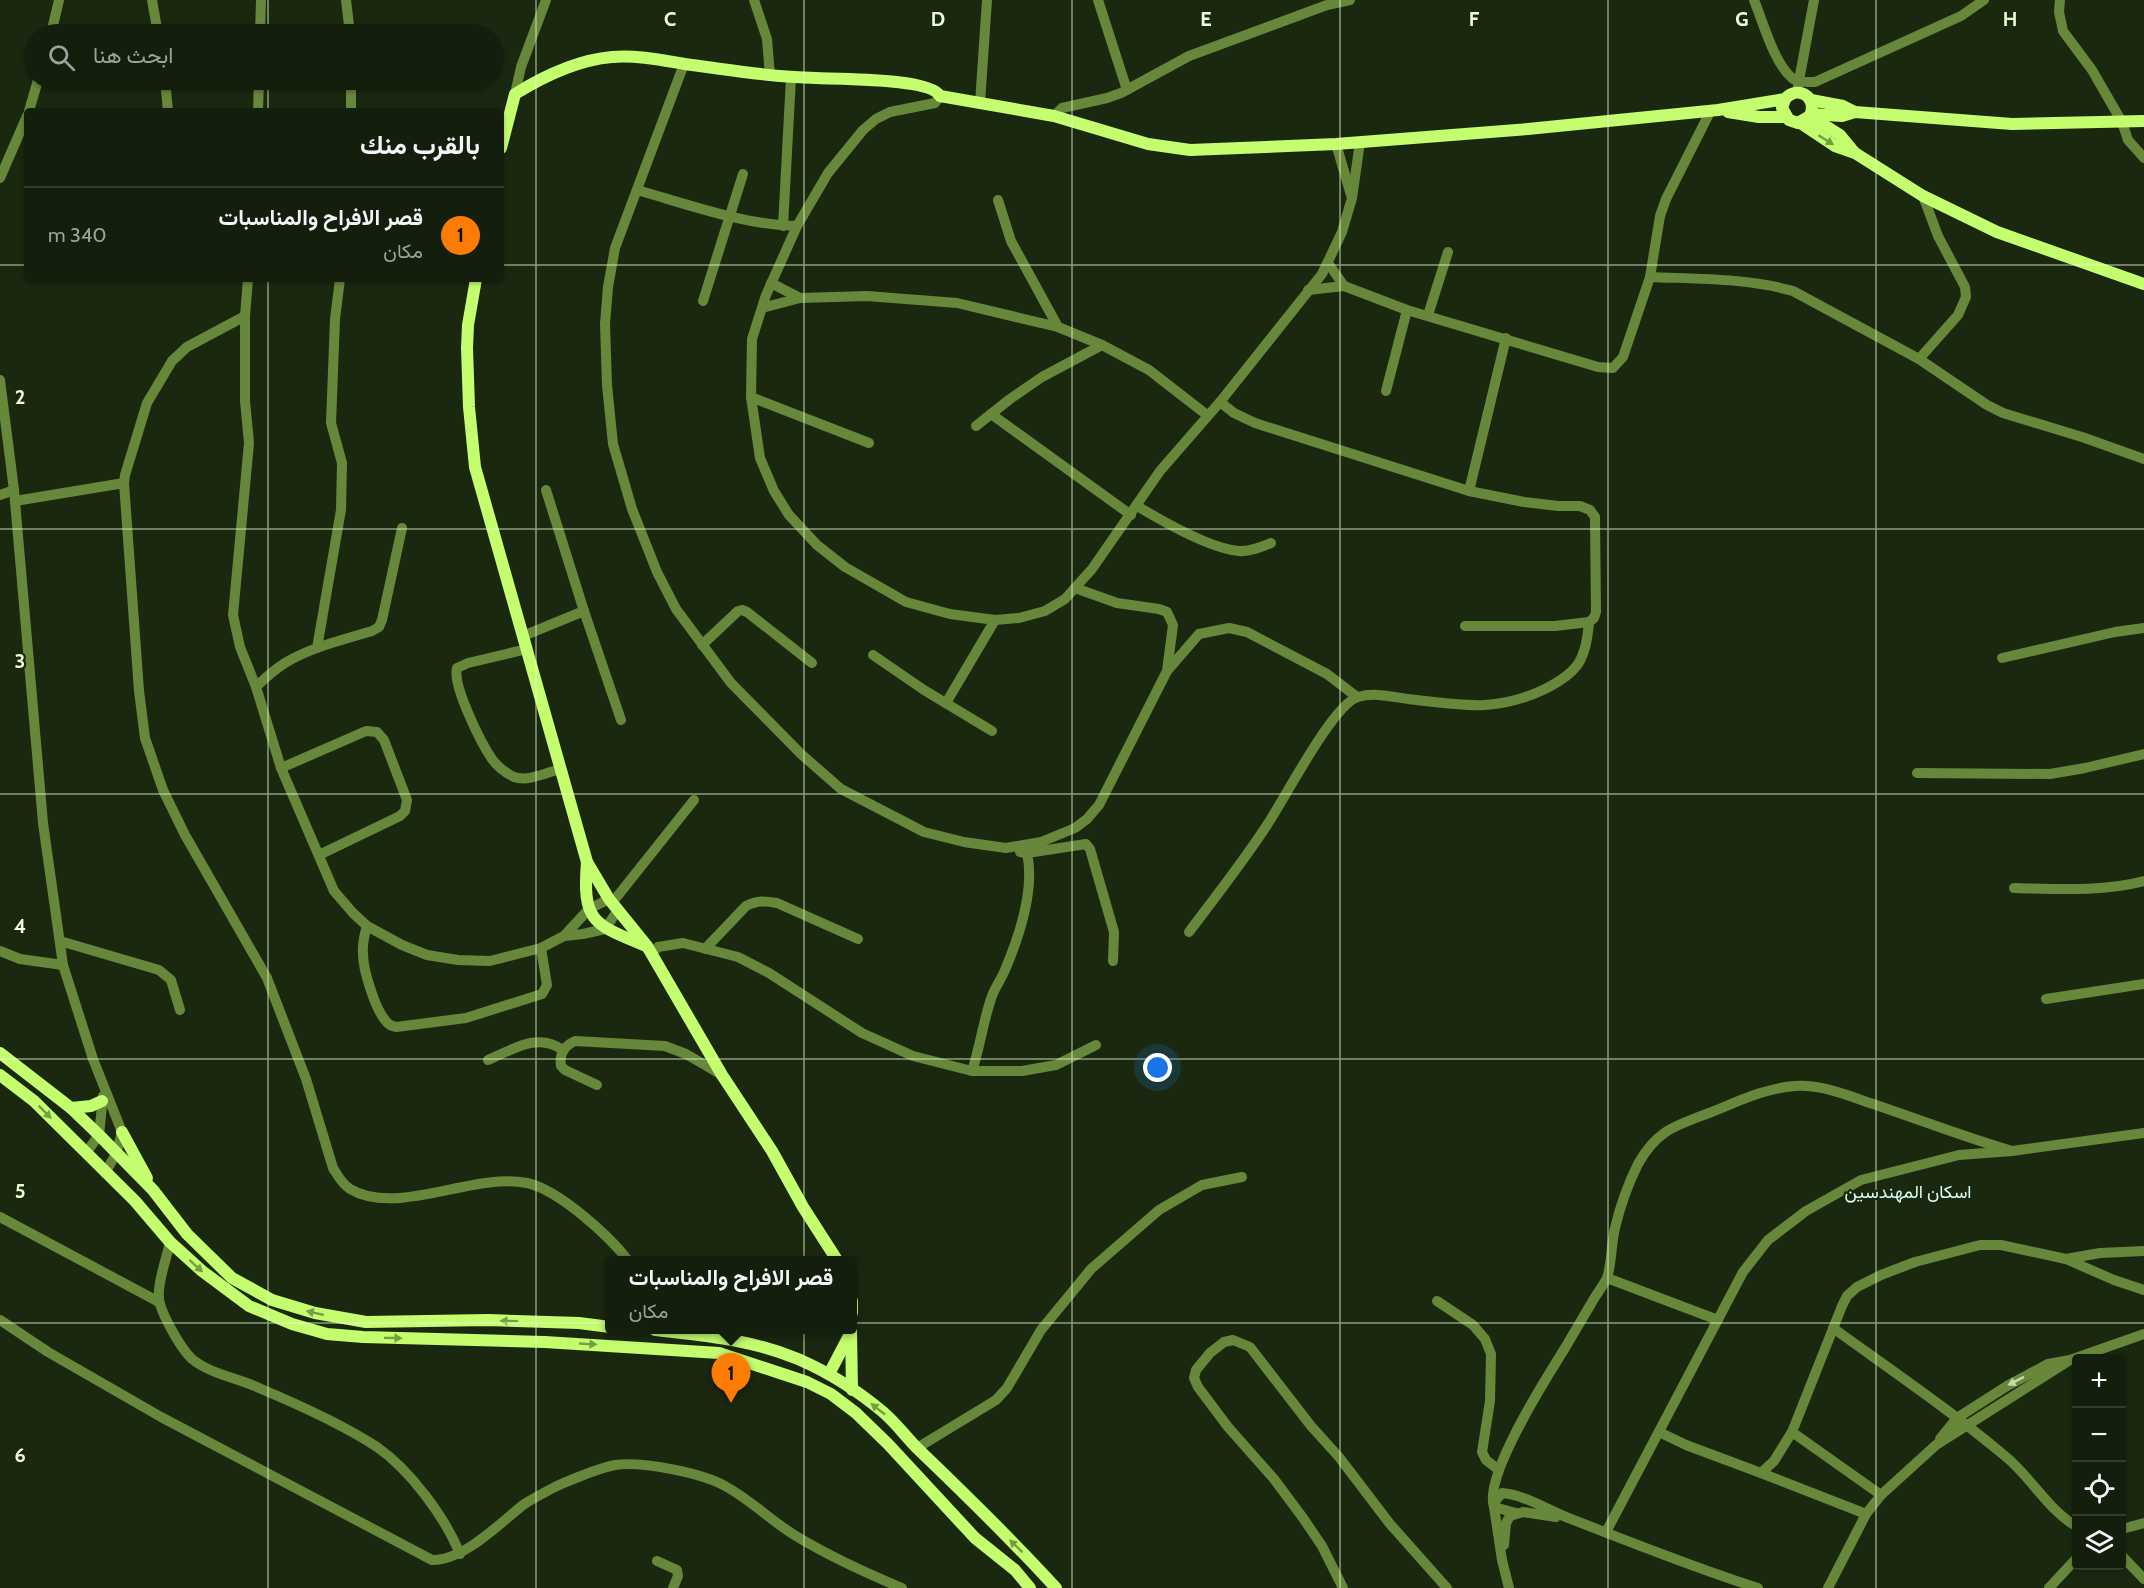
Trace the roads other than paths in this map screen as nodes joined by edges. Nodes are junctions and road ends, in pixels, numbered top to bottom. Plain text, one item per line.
1 (59, 0) edge
2 (152, 0) edge
3 (261, 0) edge
4 (346, 0) edge
5 (544, 0) edge
6 (754, 0) edge
7 (987, 0) edge
8 (1098, 0) edge
9 (1350, 0) edge
10 (1754, 0) edge
11 (1814, 0) edge
12 (1984, 0) edge
13 (2060, 0) edge
14 (53, 24) edge
15 (156, 24) edge
16 (260, 24) edge
17 (349, 24) edge
18 (684, 64) junction
19 (770, 76) junction
20 (791, 78) junction
21 (1798, 87) junction
22 (35, 90) edge
23 (166, 90) edge
24 (259, 90) edge
25 (351, 90) edge
26 (1127, 90) junction
27 (515, 94) junction
28 (940, 96) junction
29 (1785, 99) junction
30 (1811, 100) junction
31 (980, 103) junction
32 (30, 108) edge
33 (168, 108) edge
34 (258, 108) edge
35 (351, 108) edge
36 (1714, 110) junction
37 (1855, 112) junction
38 (1054, 116) junction
39 (1785, 117) junction
40 (1807, 118) junction
41 (2144, 121) edge
42 (2122, 122) junction
43 (24, 126) edge
44 (504, 136) edge
45 (1360, 142) junction
46 (1336, 144) junction
47 (2144, 158) edge
48 (742, 174) dead end
49 (0, 178) edge
50 (637, 190) junction
51 (1923, 196) junction
52 (1352, 198) junction
53 (998, 200) dead end
54 (728, 215) junction
55 (783, 226) junction
56 (796, 226) junction
57 (1448, 252) dead end
58 (1328, 262) junction
59 (1650, 277) junction
60 (248, 282) edge
61 (340, 282) edge
62 (475, 282) edge
63 (771, 283) junction
64 (2144, 284) edge
65 (1344, 286) junction
66 (1308, 290) junction
67 (800, 298) junction
68 (703, 301) dead end
69 (762, 308) junction
70 (1407, 310) junction
71 (1428, 315) junction
72 (245, 316) junction
73 (1058, 327) junction
74 (1506, 338) junction
75 (1102, 345) junction
76 (1919, 359) junction
77 (0, 380) edge
78 (1386, 391) dead end
79 (752, 398) junction
80 (1220, 402) junction
81 (991, 414) junction
82 (1207, 415) junction
83 (976, 426) dead end
84 (869, 443) dead end
85 (2144, 459) edge
86 (124, 483) junction
87 (546, 490) dead end
88 (1469, 491) junction
89 (0, 495) edge
90 (15, 496) junction
91 (1134, 510) junction
92 (402, 528) dead end
93 (1270, 543) dead end
94 (1075, 588) junction
95 (584, 611) junction
96 (995, 620) junction
97 (1589, 622) junction
98 (1465, 626) dead end
99 (2144, 628) edge
100 (523, 636) junction
101 (702, 645) junction
102 (317, 648) junction
103 (527, 649) junction
104 (873, 655) dead end
105 (2002, 658) dead end
106 (812, 663) dead end
107 (1167, 671) junction
108 (256, 687) junction
109 (1357, 697) junction
110 (946, 703) junction
111 (621, 720) dead end
112 (992, 731) dead end
113 (2144, 754) edge
114 (281, 768) junction
115 (560, 769) junction
116 (1917, 772) dead end
117 (694, 800) dead end
118 (1006, 848) junction
119 (1028, 853) junction
120 (319, 855) junction
121 (587, 862) junction
122 (2144, 881) edge
123 (2014, 888) dead end
124 (613, 904) junction
125 (588, 909) junction
126 (367, 926) junction
127 (605, 928) junction
128 (1189, 932) dead end
129 (564, 936) junction
130 (858, 939) dead end
131 (60, 941) junction
132 (541, 948) junction
133 (705, 949) junction
134 (649, 950) junction
135 (0, 951) edge
136 (1113, 961) dead end
137 (63, 965) junction
138 (2144, 984) edge
139 (2046, 999) dead end
140 (180, 1010) dead end
141 (1096, 1045) dead end
142 (564, 1050) junction
143 (0, 1053) edge
144 (488, 1060) dead end
145 (972, 1071) junction
146 (0, 1075) edge
147 (722, 1075) junction
148 (103, 1080) junction
149 (597, 1085) dead end
150 (102, 1101) junction
151 (71, 1108) junction
152 (122, 1132) junction
153 (2144, 1132) edge
154 (99, 1135) junction
155 (2012, 1151) junction
156 (86, 1153) junction
157 (116, 1154) junction
158 (105, 1173) junction
159 (1242, 1177) dead end
160 (153, 1190) junction
161 (0, 1217) edge
162 (170, 1242) junction
163 (2144, 1251) edge
164 (625, 1256) edge
165 (834, 1256) edge
166 (2066, 1259) junction
167 (1607, 1278) junction
168 (2144, 1290) edge
169 (1437, 1300) dead end
170 (159, 1302) junction
171 (0, 1320) edge
172 (1718, 1320) junction
173 (366, 1322) junction
174 (605, 1326) edge
175 (1833, 1328) junction
176 (699, 1334) edge
177 (849, 1334) edge
178 (851, 1334) edge
179 (2144, 1334) edge
180 (363, 1337) junction
181 (2070, 1360) junction
182 (829, 1374) junction
183 (852, 1390) junction
184 (1957, 1418) junction
185 (1966, 1426) junction
186 (1659, 1432) junction
187 (1792, 1432) junction
188 (1936, 1445) junction
189 (917, 1448) junction
190 (1499, 1470) junction
191 (1761, 1473) junction
192 (1509, 1494) junction
193 (1881, 1495) junction
194 (968, 1496) junction
195 (1494, 1507) junction
196 (951, 1512) junction
197 (1515, 1513) junction
198 (1866, 1514) junction
199 (1569, 1519) junction
200 (2072, 1523) edge
201 (2144, 1523) edge
202 (2126, 1528) edge
203 (1606, 1532) junction
204 (460, 1554) junction
205 (657, 1561) dead end
206 (2126, 1561) edge
207 (2072, 1563) edge
208 (2144, 1579) edge
209 (1508, 1586) edge
210 (673, 1588) edge
211 (902, 1588) edge
212 (1030, 1588) edge
213 (1056, 1588) edge
214 (1343, 1588) edge
215 (1448, 1588) edge
216 (1758, 1588) edge
217 (1828, 1588) edge
218 (2049, 1588) edge

1 - 14 street
2 - 15 street
3 - 16 street
4 - 17 street
5 - 27 street
6 - 19 street
7 - 31 street
8 - 26 street
9 - 26 street
10 - 21 street
11 - 21 street
12 - 21 street
13 - 42 street
18 - 19 street
18 - 27 street
18 - 50 street
19 - 20 street
20 - 28 street
20 - 55 street
21 - 29 street
21 - 30 street
22 - 32 street
23 - 33 street
24 - 34 street
25 - 35 street
26 - 38 street
27 - 44 street
28 - 31 street
28 - 56 street
29 - 36 street
29 - 39 street
30 - 37 street
30 - 40 street
31 - 38 street
36 - 39 street
36 - 45 street
36 - 59 street
37 - 40 street
37 - 42 street
38 - 46 street
39 - 40 street
40 - 51 street
41 - 42 street
42 - 47 street
43 - 49 street
45 - 46 street
45 - 52 street
46 - 52 street
48 - 54 street
50 - 54 street
50 - 101 street
51 - 64 street
51 - 76 street
52 - 58 street
53 - 73 street
54 - 55 street
54 - 68 street
55 - 56 street
56 - 63 street
57 - 71 street
58 - 65 street
58 - 66 street
59 - 74 street
59 - 76 street
60 - 72 street
61 - 102 street
62 - 100 street
63 - 67 street
63 - 69 street
65 - 66 street
65 - 70 street
66 - 80 street
67 - 69 street
67 - 73 street
69 - 79 street
70 - 71 street
70 - 78 street
71 - 74 street
72 - 86 street
72 - 108 street
73 - 75 street
74 - 88 street
75 - 81 street
75 - 82 street
76 - 85 street
77 - 90 street
79 - 84 street
79 - 96 street
80 - 82 street
80 - 88 street
81 - 83 street
81 - 91 street
82 - 91 street
86 - 90 street
86 - 164 street
87 - 95 street
88 - 97 street
89 - 90 street
90 - 131 street
91 - 93 street
91 - 94 street
92 - 102 street
94 - 96 street
94 - 107 street
95 - 100 street
95 - 111 street
96 - 110 street
97 - 98 street
97 - 109 street
99 - 105 street
100 - 103 street
101 - 106 street
101 - 118 street
102 - 108 street
103 - 115 street
103 - 115 street
104 - 110 street
107 - 109 street
107 - 118 street
108 - 114 street
109 - 128 street
110 - 112 street
113 - 116 street
114 - 120 street
114 - 120 street
115 - 121 street
117 - 124 street
118 - 119 street
119 - 136 street
119 - 145 street
120 - 126 street
121 - 124 street
121 - 125 street
122 - 123 street
124 - 125 street
124 - 127 street
124 - 134 street
125 - 127 street
125 - 129 street
126 - 132 street
126 - 132 street
127 - 129 street
127 - 134 street
129 - 132 street
130 - 133 street
131 - 137 street
131 - 140 street
133 - 134 street
133 - 145 street
134 - 147 street
135 - 137 street
137 - 148 street
138 - 139 street
141 - 145 street
142 - 144 street
142 - 147 street
142 - 149 street
143 - 151 street
146 -> 156 street
147 - 165 street
148 - 150 street
148 - 152 street
150 - 151 street
150 - 154 street
151 - 154 street
152 - 157 street
152 - 160 street
153 - 155 street
154 - 156 street
154 - 157 street
155 - 167 street
155 - 172 street
156 - 158 street
157 - 158 street
157 - 160 street
158 - 162 street
159 - 189 street
173 -> 160 street
161 - 170 street
162 - 170 street
162 -> 180 street
163 - 166 street
166 - 168 street
166 - 175 street
167 - 172 street
167 - 190 street
169 - 190 street
170 - 204 street
171 - 204 street
172 - 186 street
174 -> 173 street
173 - 180 street
175 - 184 street
175 - 187 street
176 - 182 street
177 - 182 street
178 - 183 street
179 - 181 street
180 -> 196 street
181 -> 184 street
181 - 185 street
182 - 183 street
189 -> 183 street
184 - 185 street
184 - 188 street
185 - 188 street
185 - 200 street
186 - 191 street
186 - 203 street
187 - 191 street
187 - 193 street
188 - 193 street
189 - 194 street
190 - 192 street
190 - 195 street
191 - 198 street
192 - 195 street
192 - 199 street
193 - 198 street
194 - 196 street
213 -> 194 street
195 - 197 street
195 - 209 street
196 - 212 street
197 - 199 street
197 - 209 street
198 - 217 street
199 - 203 street
201 - 202 street
203 - 216 street
204 - 211 street
205 - 210 street
206 - 208 street
207 - 218 street
214 - 215 street

